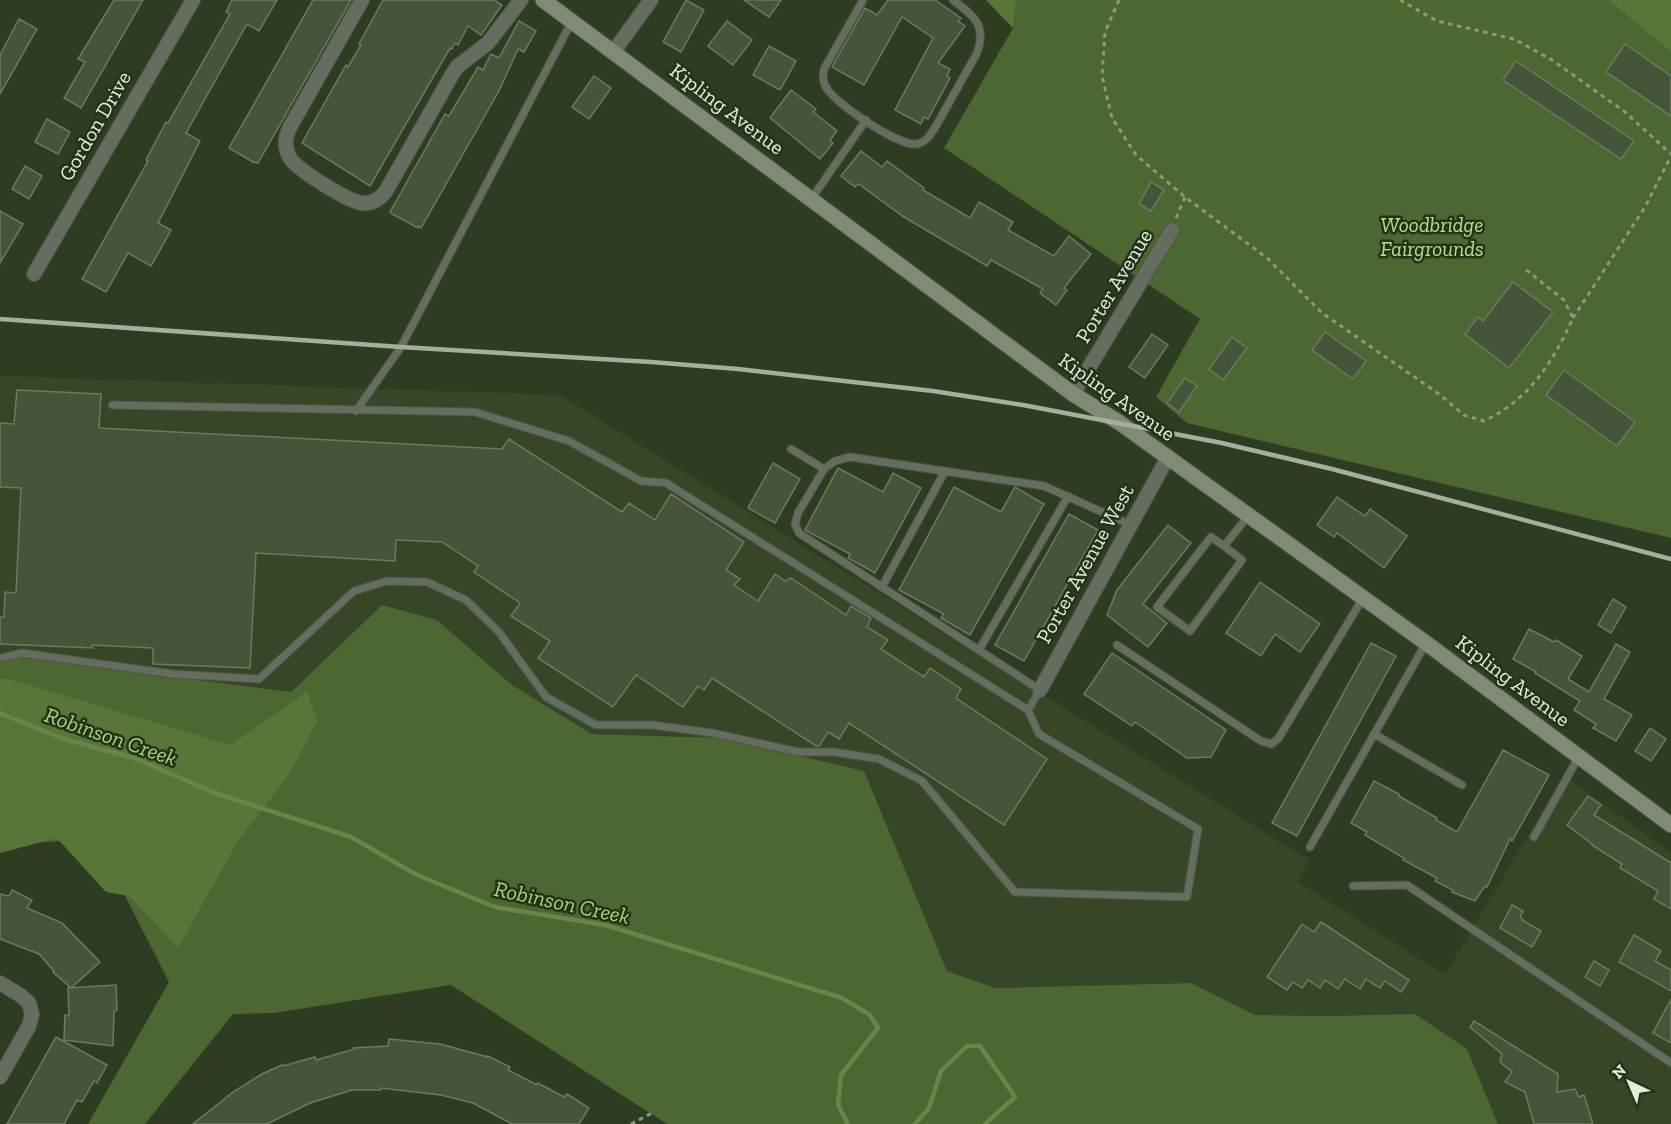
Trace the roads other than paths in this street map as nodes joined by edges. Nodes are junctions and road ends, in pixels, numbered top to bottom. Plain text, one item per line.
1 (193, 0) edge
2 (362, 0) edge
3 (521, 0) edge
4 (543, 0) edge
5 (651, 0) edge
6 (863, 0) edge
7 (953, 0) edge
8 (572, 21) junction
9 (614, 51) junction
10 (866, 120) junction
11 (812, 198) junction
12 (1172, 230) road end
13 (34, 274) dead end
14 (1073, 394) junction
15 (112, 405) dead end
16 (356, 411) junction
17 (791, 449) dead end
18 (1168, 457) junction
19 (824, 469) junction
20 (945, 471) junction
21 (1068, 496) junction
22 (1249, 515) junction
23 (1131, 525) junction
24 (1224, 546) junction
25 (882, 586) junction
26 (1364, 598) junction
27 (1426, 643) junction
28 (1116, 645) dead end
29 (979, 650) junction
30 (0, 658) edge
31 (1040, 690) junction
32 (1028, 710) junction
33 (1374, 734) junction
34 (1579, 756) junction
35 (1462, 785) dead end
36 (1671, 825) edge
37 (1534, 837) dead end
38 (1310, 847) dead end
39 (1353, 886) dead end
40 (0, 982) edge
41 (1671, 1063) edge
42 (0, 1077) edge

1 - 13 street, Gordon Drive
2 - 3 street
4 - 8 street, Kipling Avenue
5 - 9 street
6 - 10 lane
7 - 10 lane
8 - 9 street, Kipling Avenue
8 - 16 lane
9 - 11 street, Kipling Avenue
10 - 11 lane
11 - 14 street, Kipling Avenue
12 - 14 street, Porter Avenue
14 - 18 street, Kipling Avenue
15 - 16 lane
16 - 32 lane
17 - 19 lane
18 - 22 street, Kipling Avenue
18 - 23 street, Porter Avenue West
19 - 20 lane
19 - 25 lane
20 - 21 lane
20 - 25 lane
21 - 23 lane
21 - 29 lane
22 - 24 lane
22 - 26 street, Kipling Avenue
23 - 31 street, Porter Avenue West
24 - 24 lane
25 - 29 lane
26 - 27 street, Kipling Avenue
26 - 28 lane
27 - 33 lane
27 - 34 street, Kipling Avenue
29 - 31 lane
30 - 32 lane
31 - 32 lane
33 - 35 lane
33 - 38 lane
34 - 36 street, Kipling Avenue
34 - 37 lane
39 - 41 lane
40 - 42 street

